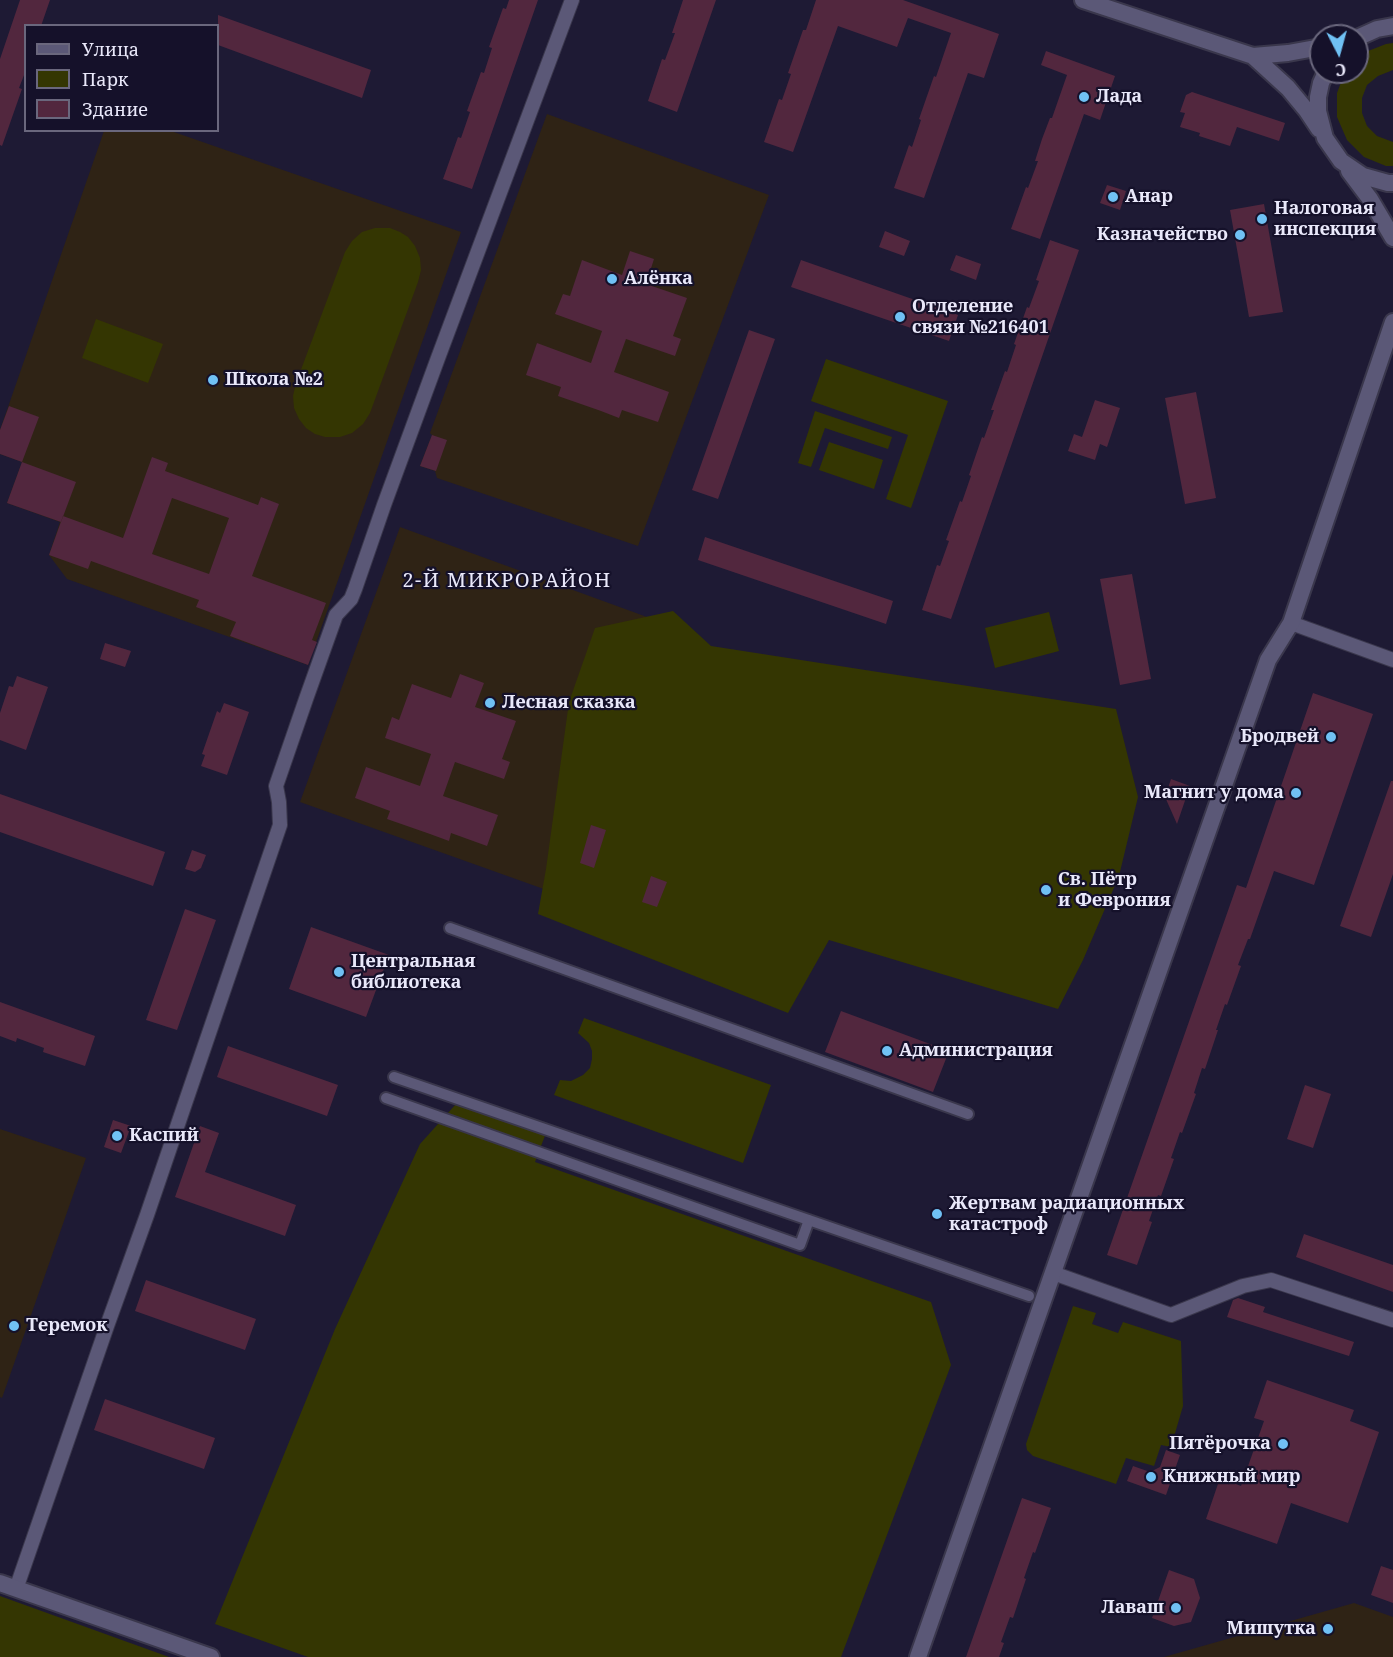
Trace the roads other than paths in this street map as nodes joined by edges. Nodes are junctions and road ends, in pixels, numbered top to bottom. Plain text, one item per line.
1 (572, 0) edge
2 (1083, 0) edge
3 (1393, 26) edge
4 (1369, 32) edge
5 (1309, 49) edge
6 (1254, 56) junction
7 (1321, 84) edge
8 (1325, 138) junction
9 (1341, 161) junction
10 (1393, 183) edge
11 (1393, 237) edge
12 (1393, 322) edge
13 (1290, 623) junction
14 (1393, 660) edge
15 (450, 928) dead end
16 (394, 1077) dead end
17 (386, 1098) dead end
18 (968, 1114) dead end
19 (809, 1220) junction
20 (1053, 1273) junction
21 (1029, 1296) dead end
22 (1393, 1320) edge
23 (8, 1586) edge
24 (211, 1657) edge
25 (918, 1657) edge

1 - 23 street
2 - 6 street
3 - 4 street
5 - 6 street
6 - 8 street
7 - 8 street
8 - 9 street
9 - 10 street
9 - 11 street
12 - 13 street
13 - 14 street
13 - 20 street
15 - 18 street
16 - 19 street
17 - 19 street
19 - 21 street
20 - 22 street
20 - 25 street
23 - 24 street

